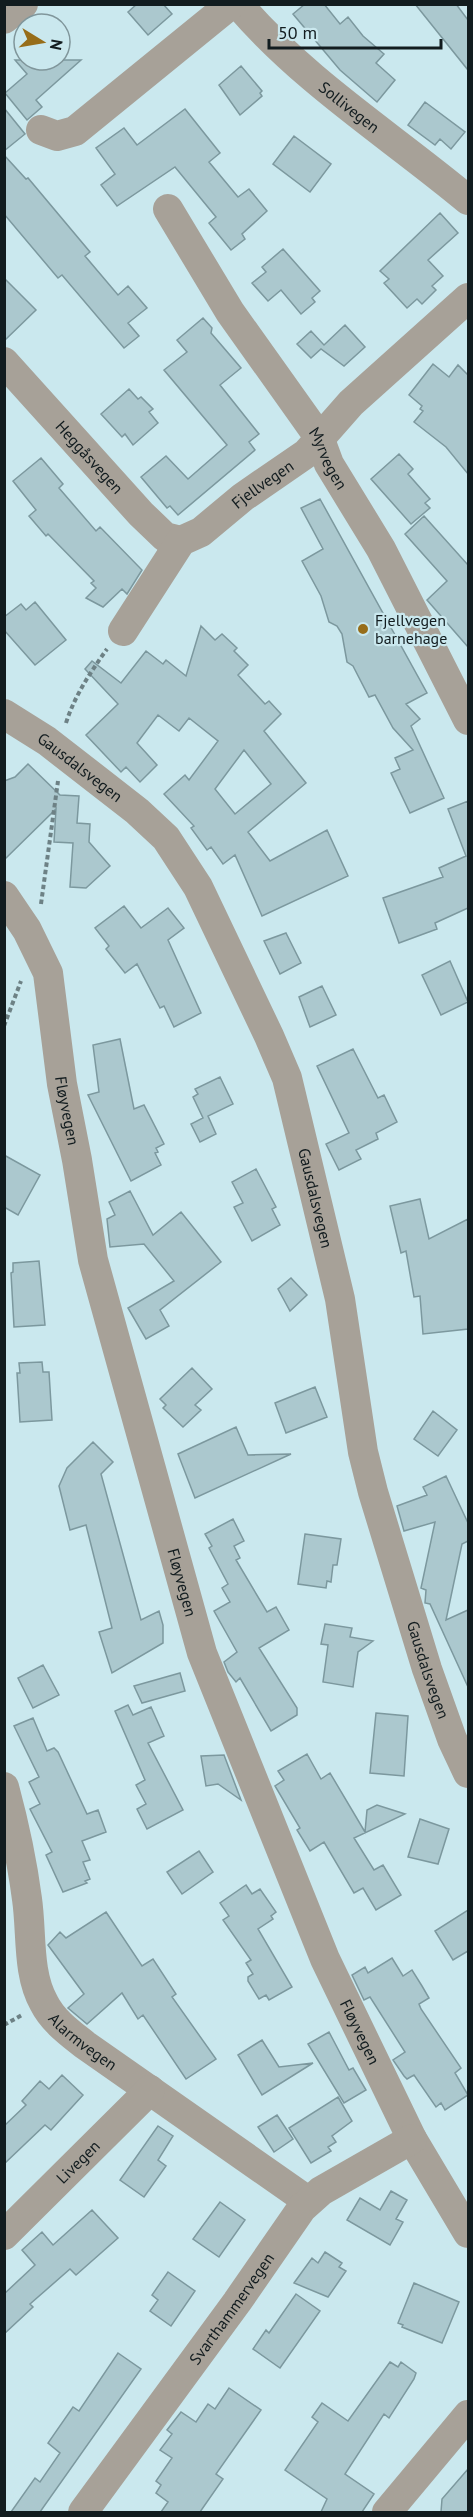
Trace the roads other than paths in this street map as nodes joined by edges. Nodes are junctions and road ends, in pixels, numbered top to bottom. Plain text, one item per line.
1 (23, 4) edge
2 (231, 4) edge
3 (238, 4) edge
4 (4, 19) edge
5 (41, 130) dead end
6 (468, 200) edge
7 (168, 209) dead end
8 (468, 298) edge
9 (4, 362) edge
10 (319, 437) junction
11 (181, 541) junction
12 (123, 631) road end
13 (4, 714) edge
14 (468, 720) edge
15 (4, 896) edge
16 (468, 1773) edge
17 (4, 1786) edge
18 (150, 2090) junction
19 (412, 2139) junction
20 (308, 2201) junction
21 (468, 2233) edge
22 (4, 2235) edge
23 (468, 2415) edge
24 (83, 2512) edge
25 (387, 2512) edge

1 - 4 street
2 - 5 street
3 - 6 street, Sollivegen
7 - 10 street, Myrvegen
8 - 10 street, Fjellvegen
9 - 11 street, Heggåsvegen
10 - 11 street, Fjellvegen
10 - 14 street, Myrvegen
11 - 12 street, Fjellvegen
13 - 16 street, Gausdalsvegen
15 - 19 street, Fløyvegen
17 - 18 street, Alarmvegen
18 - 20 street, Alarmvegen
18 - 22 street, Livegen
19 - 20 street, Svarthammervegen
19 - 21 street, Fløyvegen
20 - 24 street, Svarthammervegen
23 - 25 street

